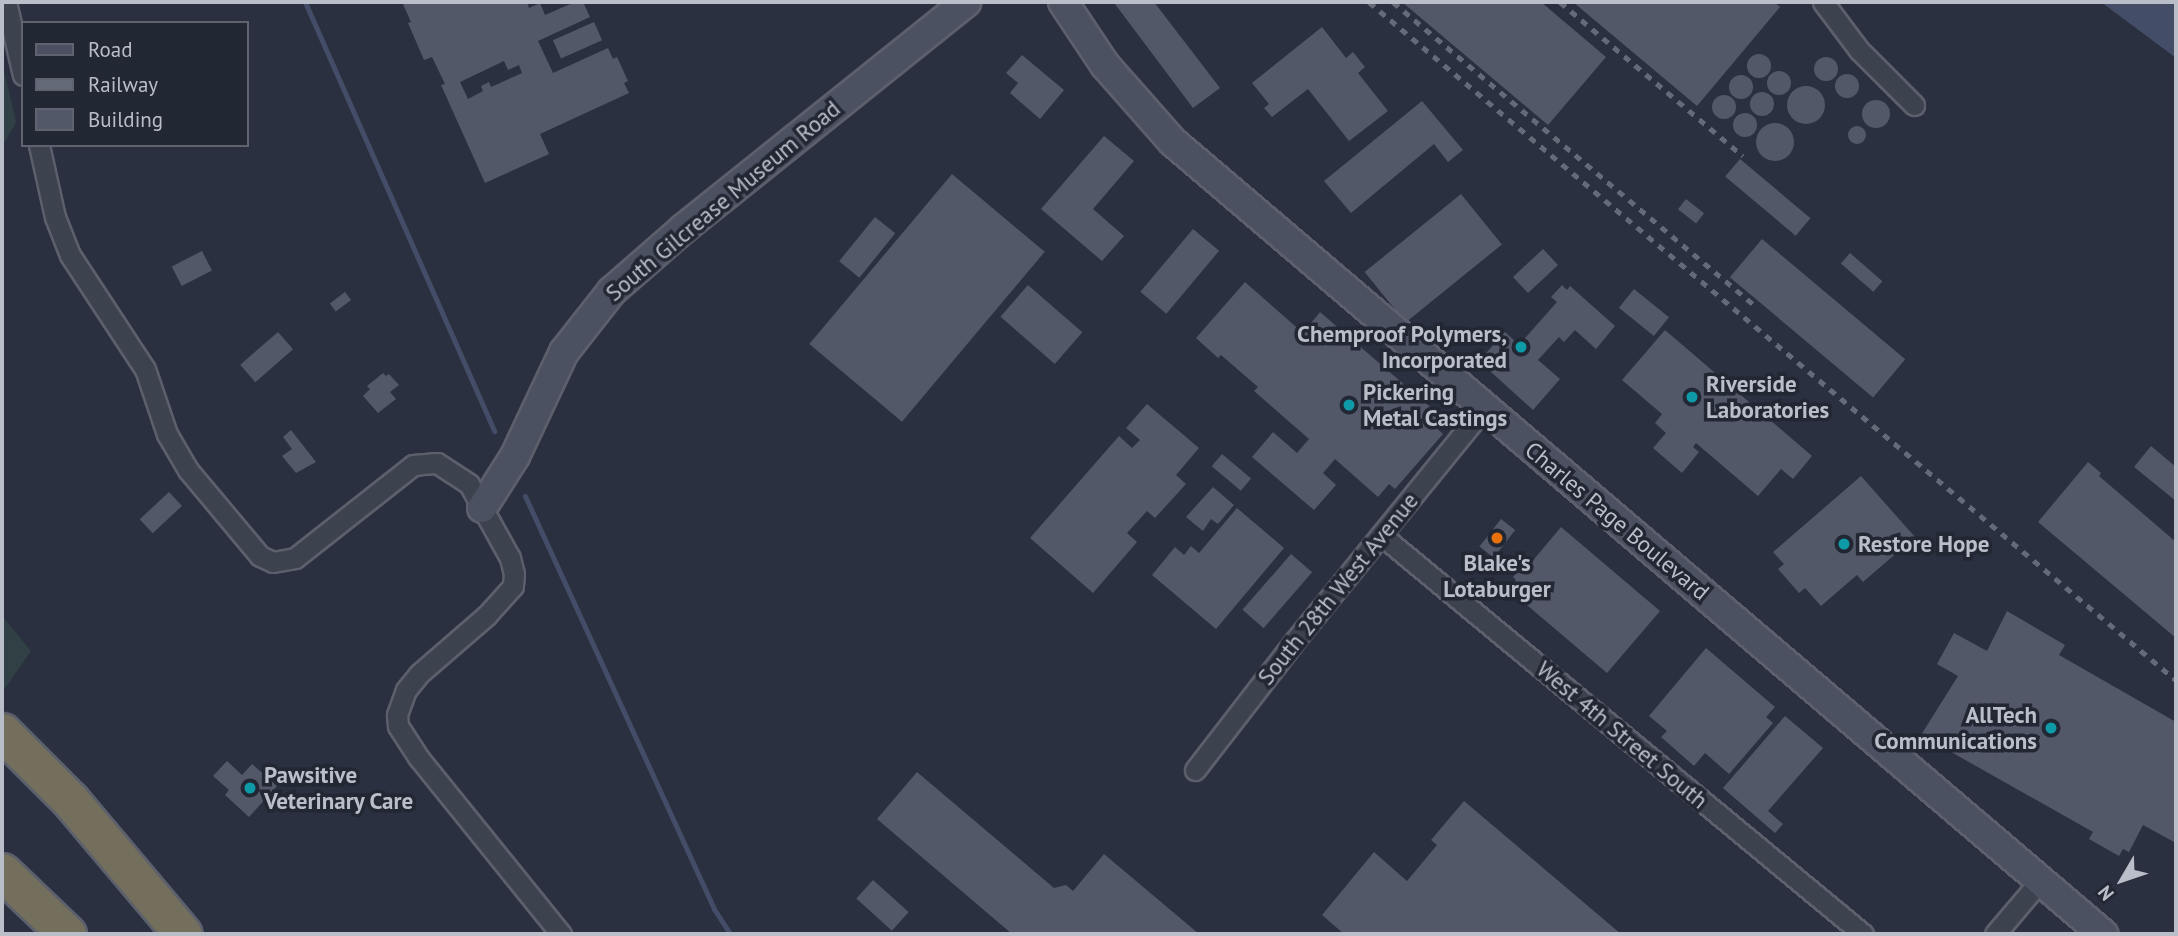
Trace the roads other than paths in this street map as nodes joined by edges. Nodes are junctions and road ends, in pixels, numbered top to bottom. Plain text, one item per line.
1 (6, 2) edge
2 (965, 2) edge
3 (1063, 2) edge
4 (1824, 2) edge
5 (21, 66) edge
6 (1914, 105) dead end
7 (39, 147) edge
8 (1483, 408) junction
9 (482, 508) junction
10 (1381, 535) junction
11 (2, 732) edge
12 (1195, 770) dead end
13 (8, 878) edge
14 (2040, 881) junction
15 (67, 934) edge
16 (183, 934) edge
17 (561, 934) edge
18 (1863, 934) edge
19 (1995, 934) edge
20 (2103, 934) edge

1 - 5 street
2 - 9 main road, South Gilcrease Museum Road
3 - 8 main road, Charles Page Boulevard
4 - 6 street
7 - 9 street
8 - 10 street, South 28th West Avenue
8 - 14 main road, Charles Page Boulevard
9 - 17 street
10 - 12 street, South 28th West Avenue
10 - 18 street, West 4th Street South
11 - 16 highway
13 - 15 highway
14 - 19 street
14 - 20 main road, Charles Page Boulevard

